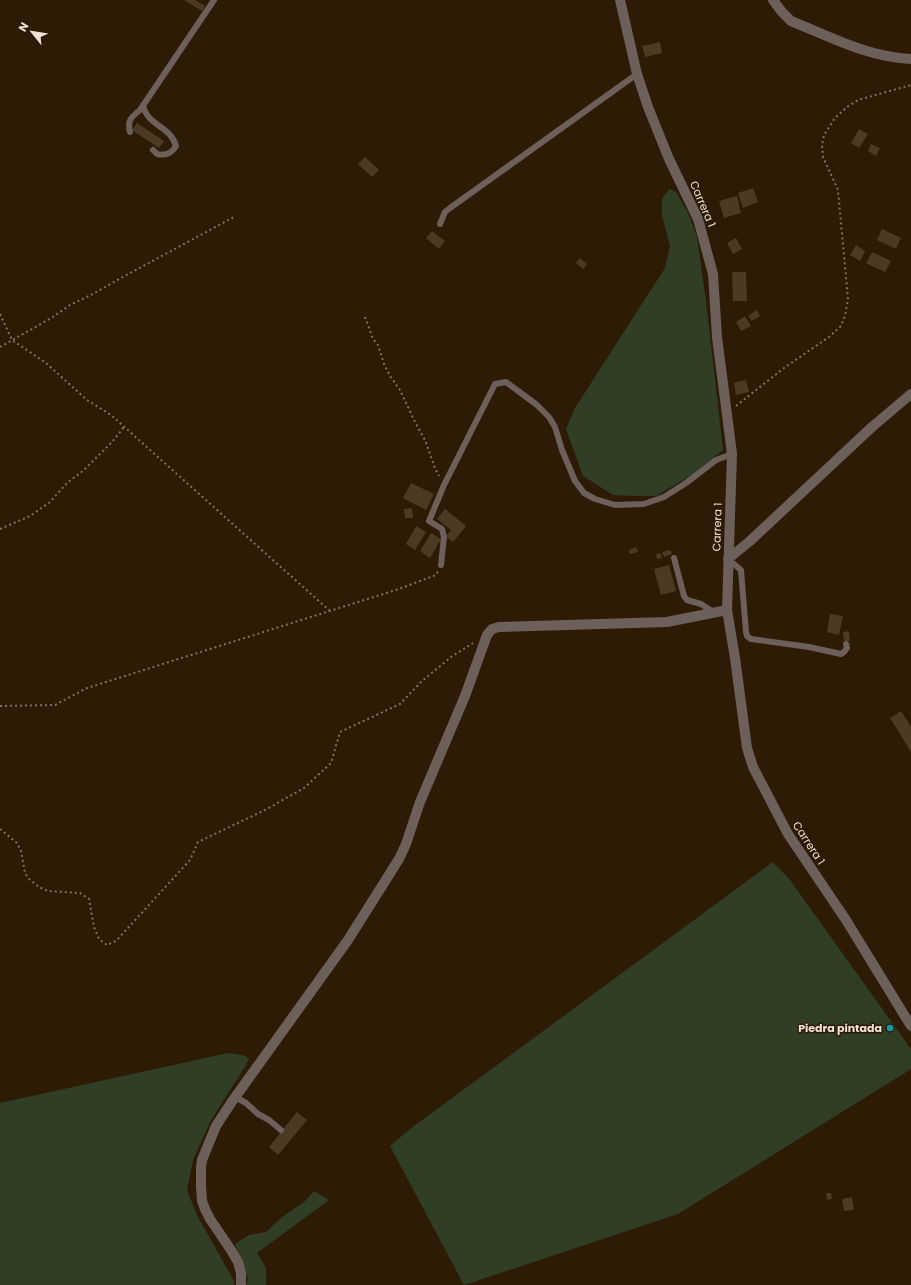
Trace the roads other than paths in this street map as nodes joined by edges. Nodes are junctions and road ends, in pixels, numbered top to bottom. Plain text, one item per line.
1 (214, 0) edge
2 (620, 0) edge
3 (773, 0) edge
4 (911, 59) edge
5 (637, 74) junction
6 (143, 106) junction
7 (130, 132) dead end
8 (153, 150) dead end
9 (440, 224) dead end
10 (911, 394) edge
11 (732, 454) junction
12 (674, 558) dead end
13 (728, 559) junction
14 (441, 565) road end
15 (727, 610) junction
16 (715, 613) junction
17 (846, 644) dead end
18 (911, 1026) edge
19 (235, 1097) junction
20 (281, 1130) dead end
21 (241, 1285) edge

1 - 6 lane
2 - 5 street, Carrera 1
3 - 4 street
5 - 9 lane
5 - 11 street, Carrera 1
6 - 7 lane
6 - 8 lane
10 - 13 street
11 - 13 street, Carrera 1
11 - 14 lane
12 - 16 lane
13 - 15 street, Carrera 1
13 - 17 lane
15 - 16 street
15 - 18 street, Carrera 1
16 - 19 street
19 - 20 lane
19 - 21 street

